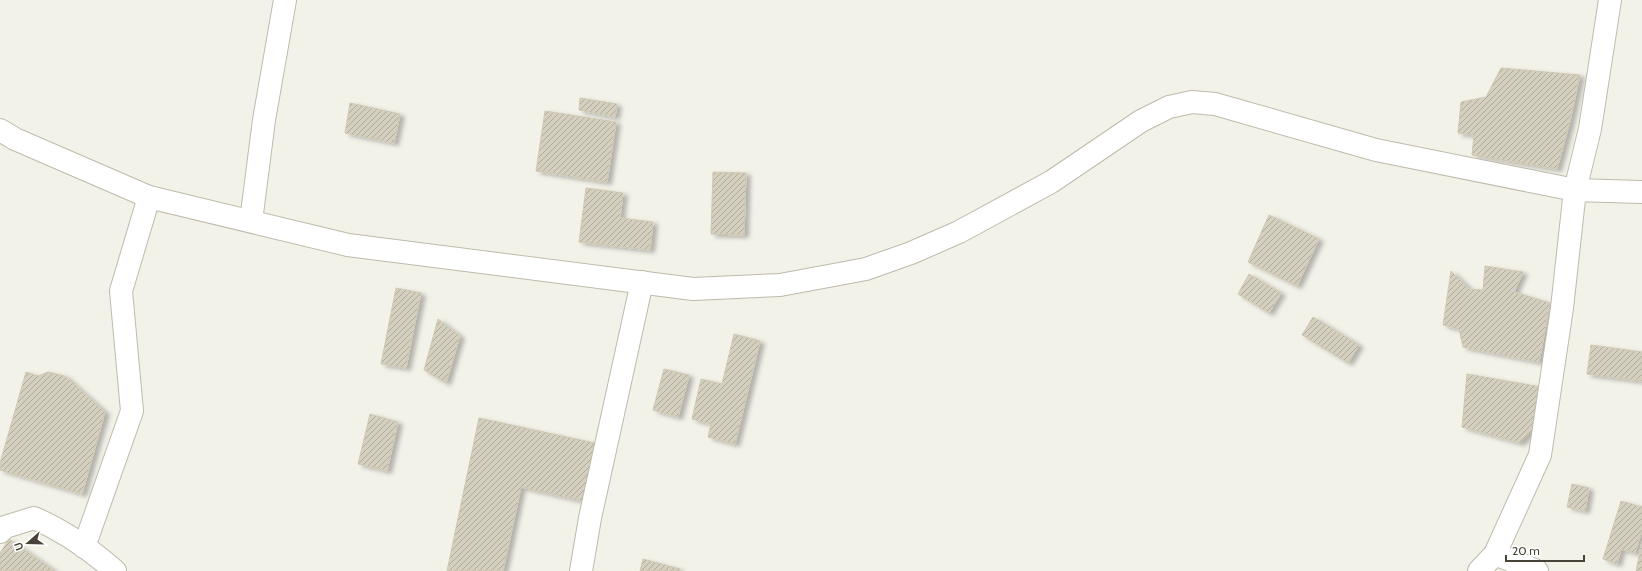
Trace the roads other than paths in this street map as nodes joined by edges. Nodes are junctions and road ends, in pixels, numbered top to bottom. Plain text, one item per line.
1 (285, 0) edge
2 (1610, 0) edge
3 (0, 130) edge
4 (1575, 190) junction
5 (1642, 192) edge
6 (149, 197) junction
7 (251, 221) junction
8 (642, 282) junction
9 (0, 532) edge
10 (84, 547) junction
11 (1496, 554) junction
12 (115, 571) edge
13 (581, 571) edge
14 (1479, 571) edge
15 (1537, 571) edge

1 - 7 street
2 - 4 street
3 - 6 street
4 - 5 street
4 - 8 street
4 - 11 street
6 - 7 street
6 - 10 street
7 - 8 street
8 - 13 street
9 - 10 street
10 - 12 street
11 - 14 street
11 - 15 street

